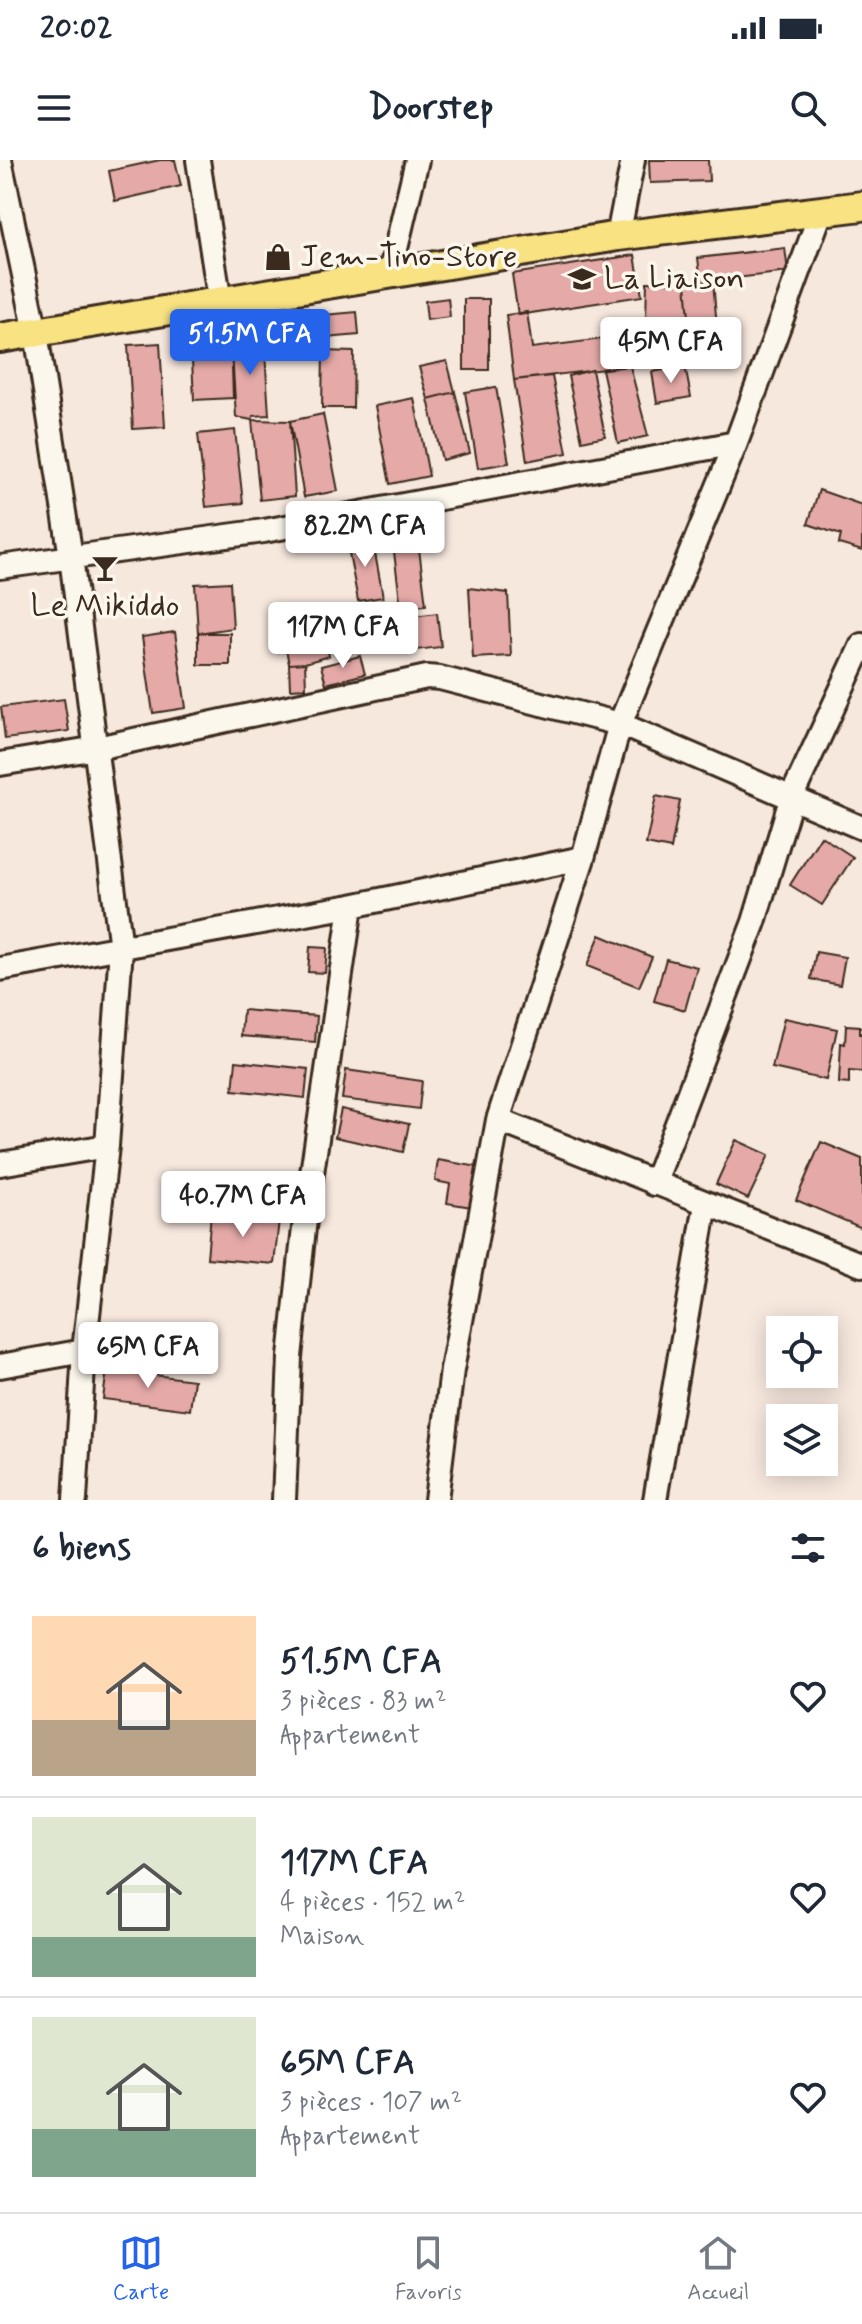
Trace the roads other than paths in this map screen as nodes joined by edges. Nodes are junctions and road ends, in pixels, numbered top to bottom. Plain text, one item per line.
1 (0, 160) edge
2 (198, 160) edge
3 (417, 160) edge
4 (633, 160) edge
5 (862, 206) edge
6 (821, 212) junction
7 (618, 236) junction
8 (390, 274) junction
9 (220, 303) junction
10 (36, 333) junction
11 (0, 338) edge
12 (736, 443) junction
13 (71, 557) junction
14 (0, 567) edge
15 (860, 656) edge
16 (620, 724) junction
17 (97, 748) junction
18 (0, 764) edge
19 (792, 796) junction
20 (862, 828) edge
21 (583, 858) junction
22 (351, 906) junction
23 (121, 948) junction
24 (0, 969) edge
25 (498, 1120) junction
26 (107, 1146) junction
27 (0, 1164) edge
28 (654, 1184) junction
29 (706, 1204) junction
30 (862, 1265) edge
31 (84, 1351) junction
32 (0, 1366) edge
33 (75, 1500) edge
34 (284, 1500) edge
35 (436, 1500) edge
36 (655, 1500) edge

1 - 10 street
2 - 9 street
3 - 8 street
4 - 7 street
5 - 6 main road
6 - 7 main road
6 - 12 street
7 - 8 main road
8 - 9 main road
9 - 10 main road
10 - 11 main road
10 - 13 street
12 - 13 street
12 - 16 street
13 - 14 street
13 - 17 street
15 - 19 street
16 - 17 street
16 - 19 street
16 - 21 street
17 - 18 street
17 - 23 street
19 - 20 street
19 - 28 street
21 - 22 street
21 - 25 street
22 - 23 street
22 - 34 street
23 - 24 street
23 - 26 street
25 - 28 street
25 - 35 street
26 - 27 street
26 - 31 street
28 - 29 street
29 - 30 street
29 - 36 street
31 - 32 street
31 - 33 street

